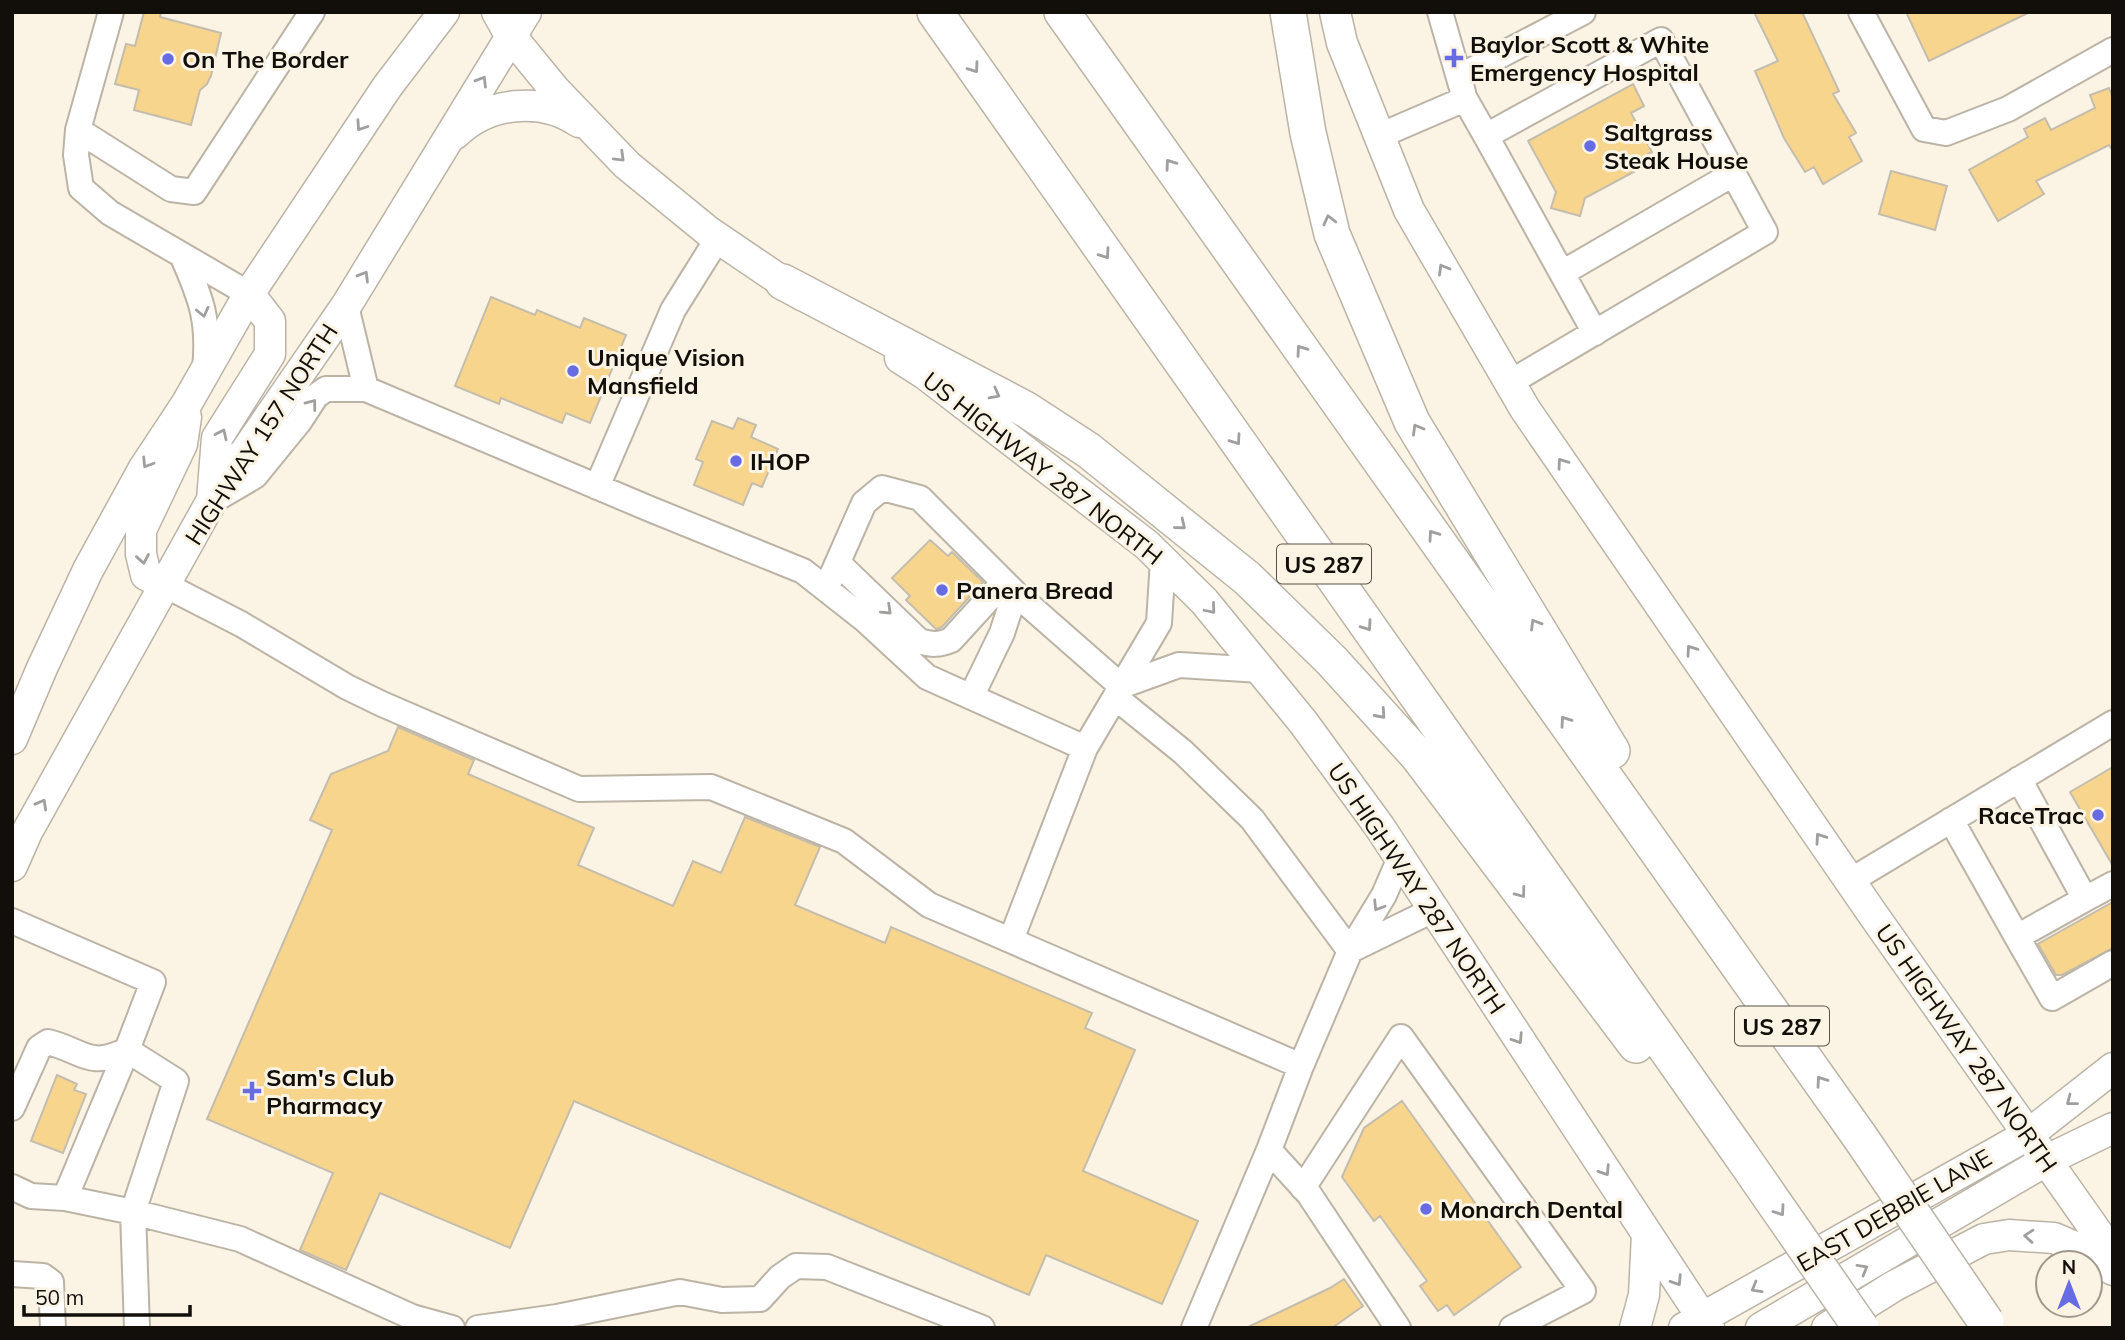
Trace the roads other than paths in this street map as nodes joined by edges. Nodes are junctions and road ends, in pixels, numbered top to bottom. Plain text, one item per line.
1 (111, 12) edge
2 (312, 12) edge
3 (415, 12) edge
4 (444, 12) edge
5 (935, 12) edge
6 (1062, 12) edge
7 (1288, 12) edge
8 (1335, 12) edge
9 (1440, 12) edge
10 (1583, 12) edge
11 (1861, 12) edge
12 (511, 20) edge
13 (2113, 50) edge
14 (387, 87) junction
15 (1462, 88) junction
16 (78, 130) junction
17 (595, 133) junction
18 (1379, 136) junction
19 (1486, 136) junction
20 (442, 147) junction
21 (1733, 174) junction
22 (718, 238) junction
23 (182, 255) junction
24 (1562, 273) junction
25 (783, 282) junction
26 (250, 294) junction
27 (346, 306) junction
28 (1595, 333) junction
29 (205, 373) junction
30 (1509, 383) junction
31 (366, 389) junction
32 (187, 403) junction
33 (597, 487) junction
34 (212, 500) junction
35 (1163, 560) junction
36 (838, 563) junction
37 (165, 585) junction
38 (1009, 588) junction
39 (826, 589) junction
40 (42, 668) junction
41 (1261, 670) junction
42 (1118, 691) junction
43 (971, 697) junction
44 (12, 712) edge
45 (2113, 723) edge
46 (12, 739) edge
47 (1085, 748) junction
48 (2019, 779) junction
49 (1951, 820) junction
50 (1400, 858) junction
51 (12, 866) edge
52 (1850, 881) junction
53 (2113, 884) edge
54 (2085, 899) junction
55 (1433, 910) junction
56 (1704, 916) junction
57 (12, 921) edge
58 (2017, 937) junction
59 (1011, 940) junction
60 (1350, 951) junction
61 (2113, 963) edge
62 (127, 1050) junction
63 (1301, 1066) junction
64 (2113, 1068) edge
65 (12, 1108) edge
66 (1714, 1115) junction
67 (2113, 1128) edge
68 (2029, 1134) junction
69 (1269, 1150) junction
70 (2047, 1160) junction
71 (12, 1187) edge
72 (1303, 1188) junction
73 (65, 1198) junction
74 (133, 1212) junction
75 (1647, 1234) junction
76 (2113, 1255) edge
77 (2113, 1270) edge
78 (12, 1274) edge
79 (1698, 1325) edge
80 (1988, 1325) edge
81 (53, 1328) edge
82 (137, 1328) edge
83 (452, 1328) edge
84 (478, 1328) edge
85 (982, 1328) edge
86 (1194, 1328) edge
87 (1398, 1328) edge
88 (1512, 1328) edge
89 (1635, 1328) edge
90 (1761, 1328) edge
91 (1827, 1328) edge
92 (1861, 1328) edge

1 - 16 street
2 - 16 street
3 - 14 main road
4 - 14 main road
5 -> 66 highway, US 287
56 -> 6 highway, US 287
56 -> 7 highway
8 - 18 main road, US HIGHWAY 287 NORTH
9 - 15 street
10 - 15 street
11 - 13 street
12 - 17 main road, US HIGHWAY 287 NORTH
20 -> 12 main road, HIGHWAY 157 NORTH
14 -> 26 main road
15 - 18 street
15 - 19 street
16 - 23 street
17 - 20 main road
17 -> 22 main road, US HIGHWAY 287 NORTH
30 -> 18 main road, US HIGHWAY 287 NORTH
19 - 21 street
19 - 24 street
27 -> 20 main road, HIGHWAY 157 NORTH
21 - 24 street
21 - 28 street
22 - 25 main road, US HIGHWAY 287 NORTH
22 - 33 street
23 - 26 street
23 -> 29 street
24 - 28 street
25 - 35 main road, US HIGHWAY 287 NORTH
25 -> 66 highway
26 - 29 main road
34 -> 26 main road
27 - 31 street
27 - 34 main road, HIGHWAY 157 NORTH
28 - 30 street
29 - 32 main road
52 -> 30 main road, US HIGHWAY 287 NORTH
31 - 33 street
34 -> 31 street
32 -> 37 main road
32 -> 40 main road
33 - 39 street
34 - 37 main road, HIGHWAY 157 NORTH
35 -> 41 main road, US HIGHWAY 287 NORTH
35 - 42 street
36 -> 38 street
36 - 38 street
36 - 39 street
51 -> 37 main road, HIGHWAY 157 NORTH
37 - 59 street
38 - 42 street
38 - 43 street
39 - 43 street
40 - 44 main road
40 - 46 main road
41 - 42 street
41 - 50 main road, US HIGHWAY 287 NORTH
42 - 47 street
42 - 60 street
43 - 47 street
45 - 48 street
47 - 59 street
48 - 49 street
48 - 54 street
49 - 52 street
49 - 58 street
50 - 55 main road, US HIGHWAY 287 NORTH
50 -> 60 street
52 - 68 main road, US HIGHWAY 287 NORTH
53 - 54 street
54 - 58 street
55 - 60 street
55 -> 75 main road, US HIGHWAY 287 NORTH
80 -> 56 highway, US 287, bridge
57 - 62 street
58 - 61 street
59 - 63 street
60 - 63 street
62 - 65 street
62 - 73 street
62 - 74 street
63 - 69 street
64 -> 68 main road, EAST DEBBIE LANE
66 -> 92 highway, US 287, bridge
67 - 70 main road, EAST DEBBIE LANE
68 - 70 main road, US HIGHWAY 287 NORTH
68 -> 79 main road, EAST DEBBIE LANE
69 - 72 street
69 - 86 street
70 - 76 main road, US HIGHWAY 287 NORTH
90 -> 70 main road, EAST DEBBIE LANE
71 - 73 street
72 - 87 street
72 - 88 street
73 - 74 street
74 - 82 street
74 - 83 street
75 -> 79 main road, US HIGHWAY 287 NORTH
75 - 89 main road
77 -> 91 main road
78 - 81 street
84 - 85 street

